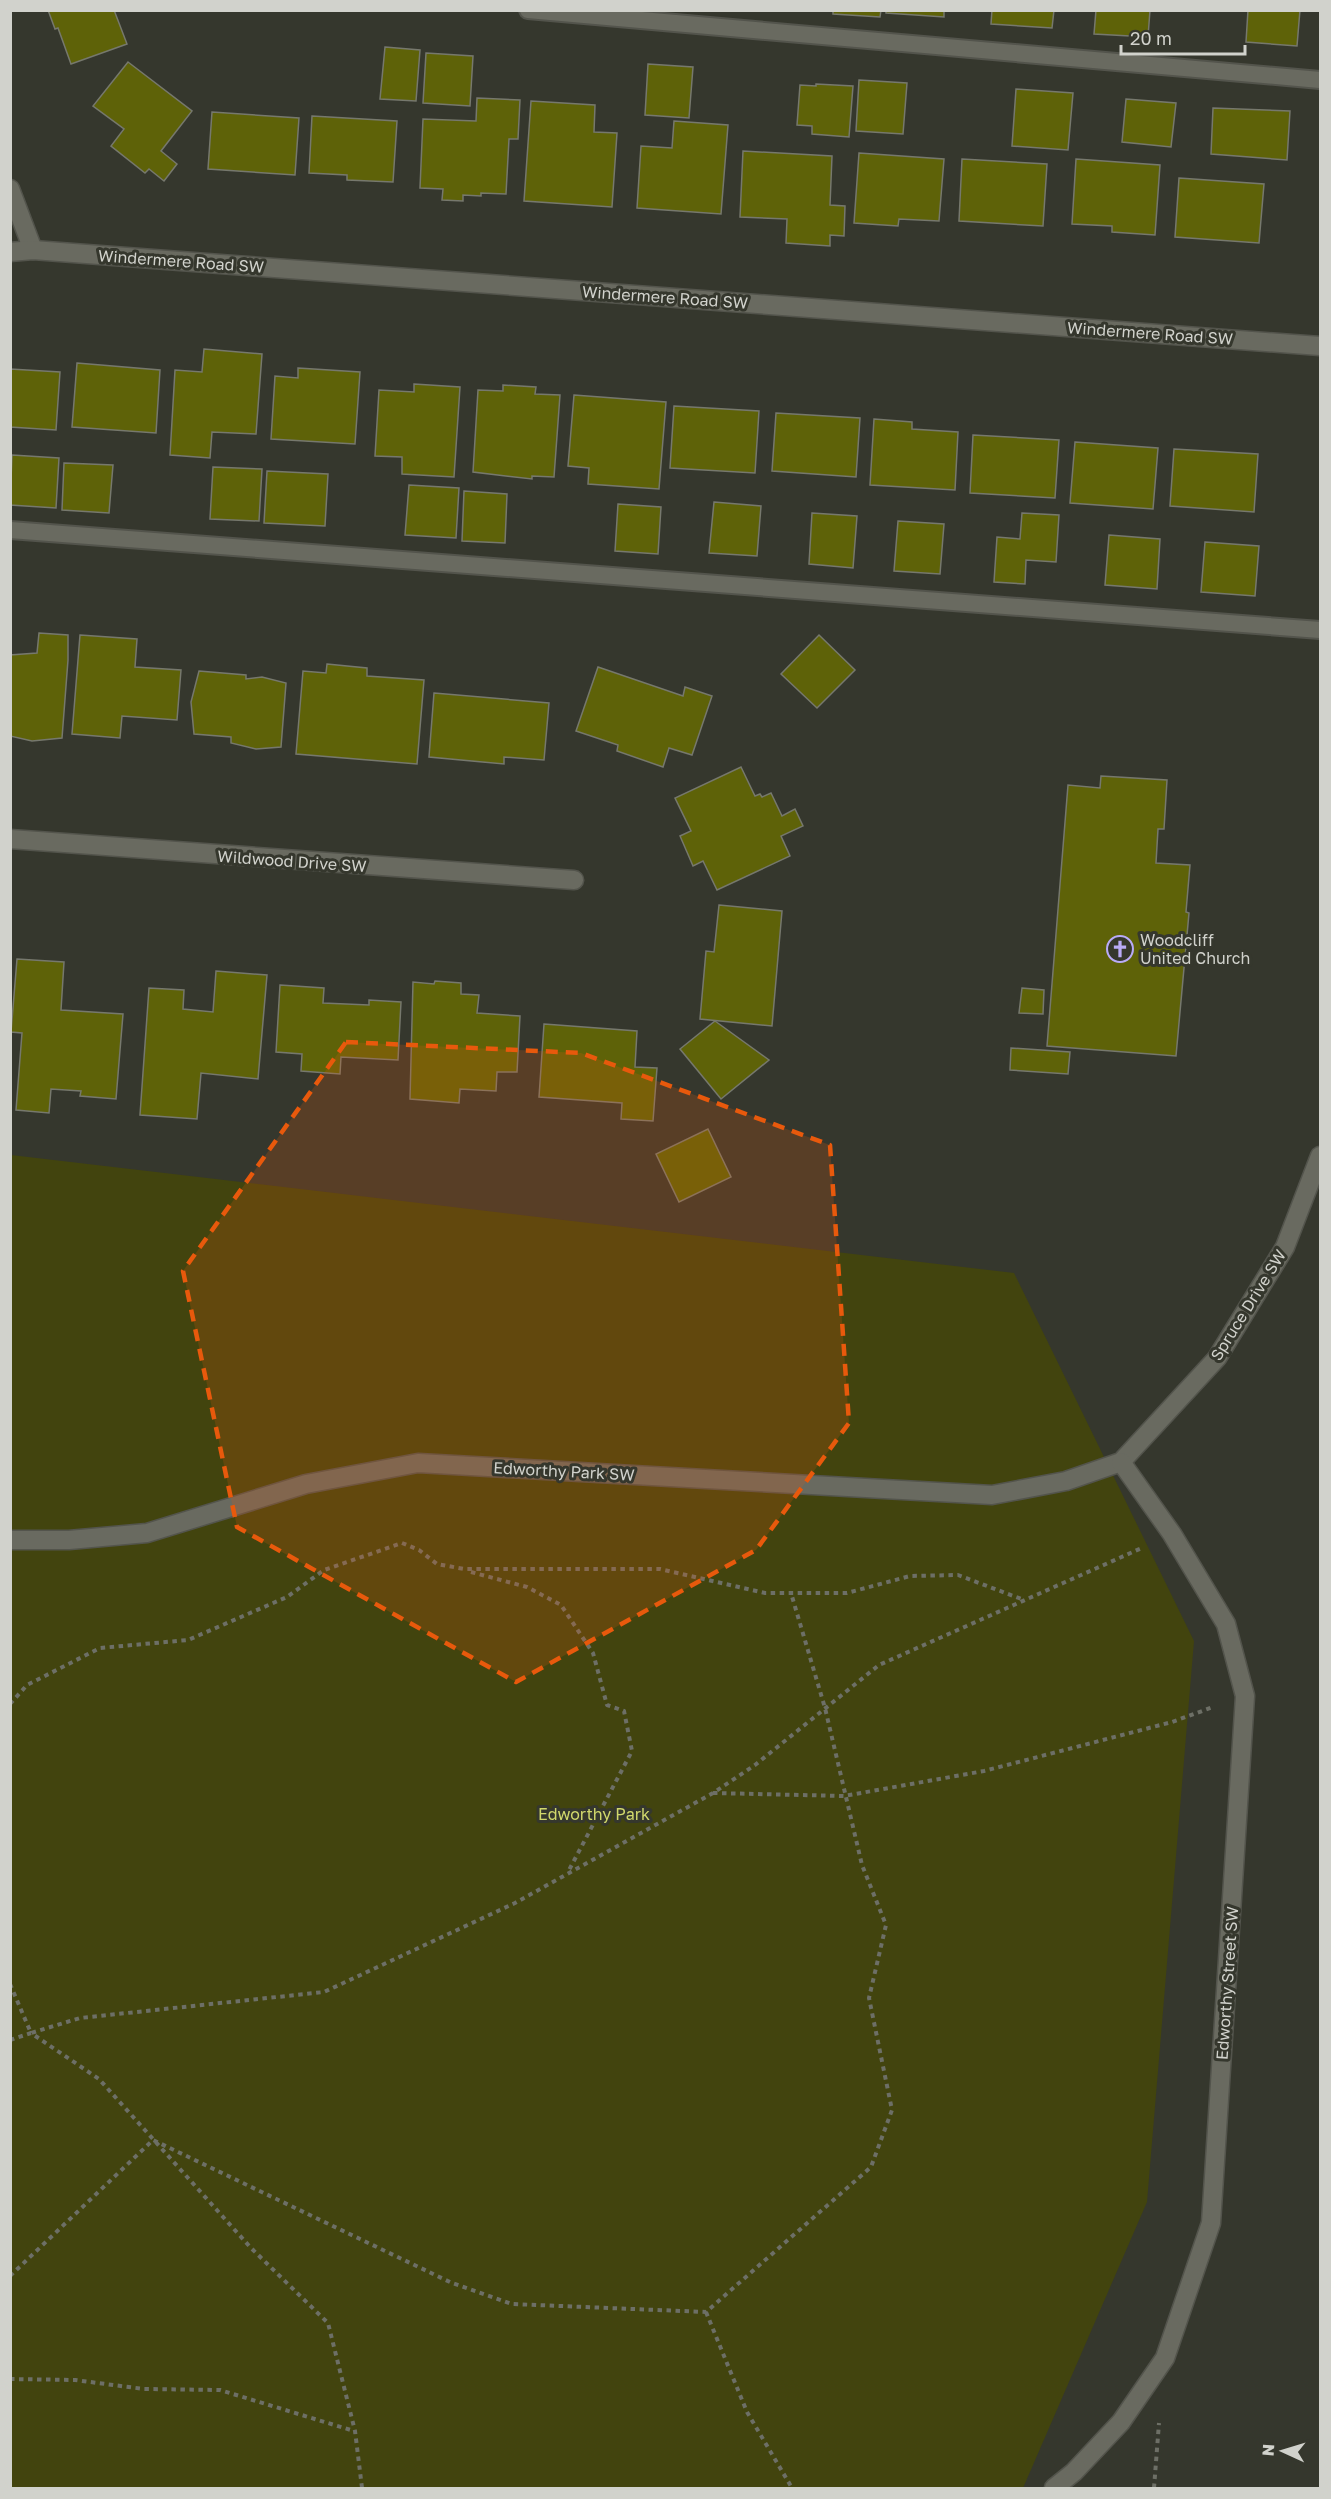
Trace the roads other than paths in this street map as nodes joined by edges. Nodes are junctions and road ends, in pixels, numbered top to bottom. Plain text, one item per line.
1 (528, 10) edge
2 (1320, 81) edge
3 (10, 189) edge
4 (33, 250) junction
5 (10, 252) edge
6 (1320, 346) edge
7 (10, 530) edge
8 (1320, 630) edge
9 (10, 839) edge
10 (574, 880) dead end
11 (1320, 1156) edge
12 (1121, 1462) junction
13 (10, 1540) edge
14 (1054, 2488) edge

1 - 2 lane
3 - 4 street
4 - 5 street, Windermere Road SW
4 - 6 street, Windermere Road SW
7 - 8 lane
9 - 10 street, Wildwood Drive SW
11 - 12 street, Spruce Drive SW
12 - 13 street, Edworthy Park SW
12 - 14 street, Edworthy Street SW

